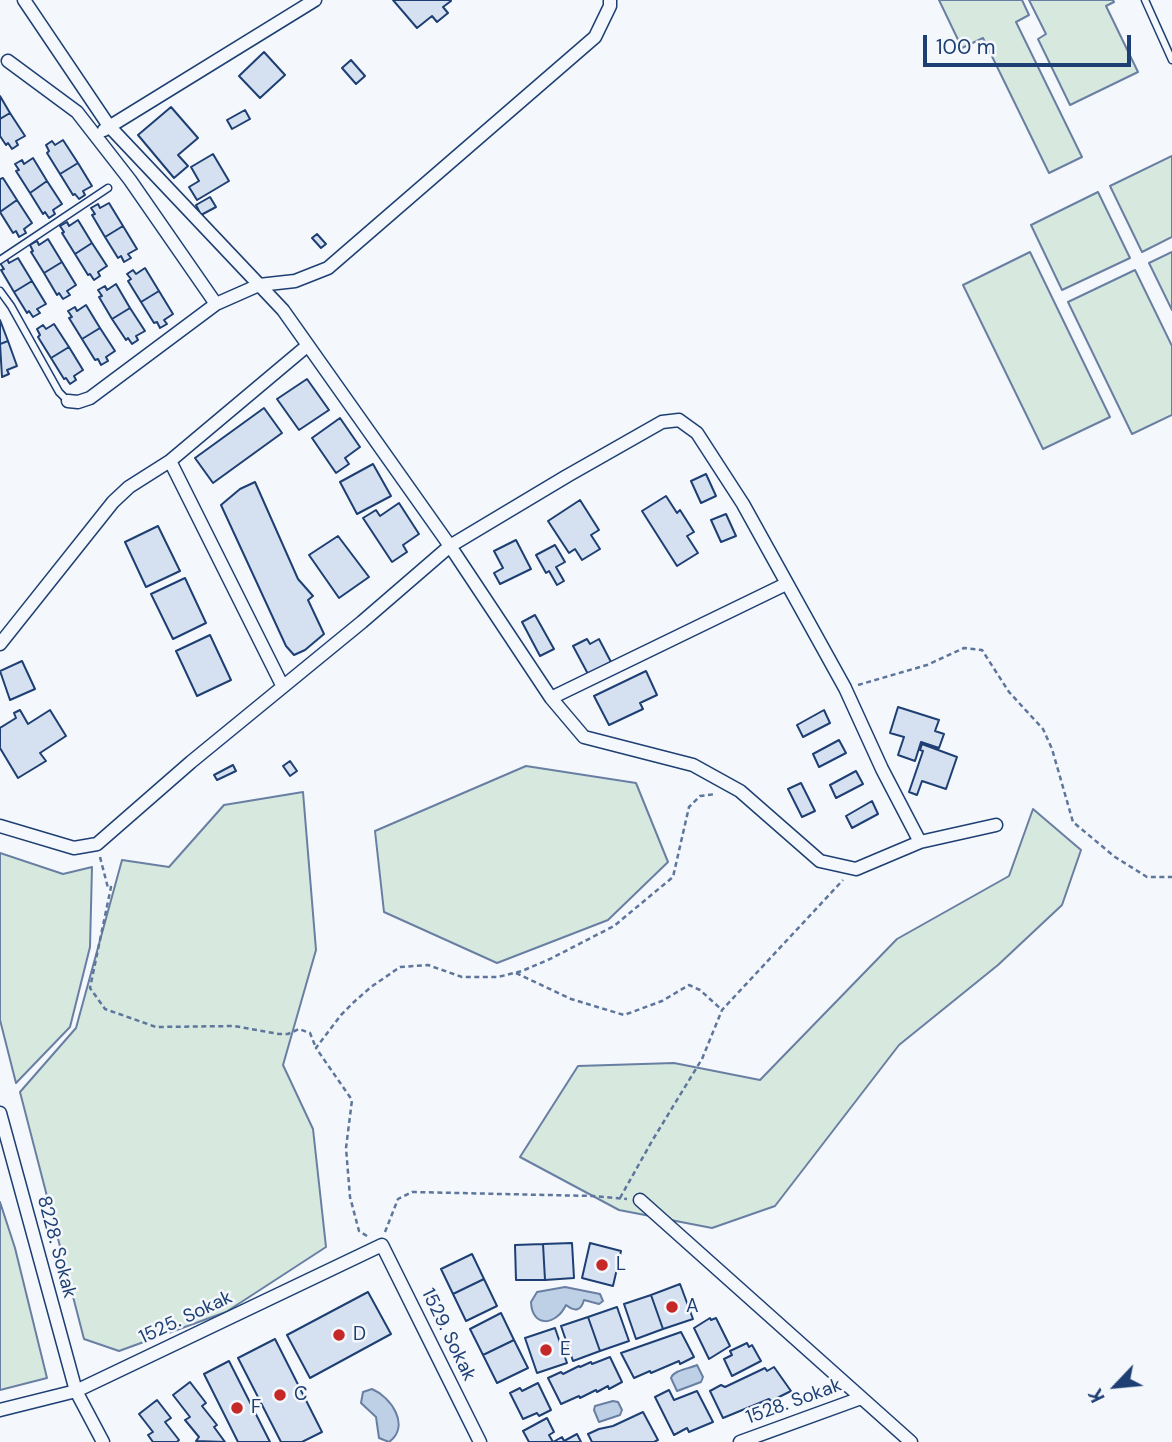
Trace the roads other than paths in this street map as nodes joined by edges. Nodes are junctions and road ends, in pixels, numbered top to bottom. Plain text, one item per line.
1 (24, 0) edge
2 (315, 0) edge
3 (610, 0) edge
4 (1145, 0) edge
5 (1172, 60) edge
6 (8, 61) dead end
7 (109, 127) junction
8 (96, 136) junction
9 (108, 188) dead end
10 (0, 260) edge
11 (259, 285) junction
12 (0, 291) edge
13 (216, 304) junction
14 (307, 346) junction
15 (68, 401) joint
16 (170, 461) junction
17 (450, 546) junction
18 (786, 584) junction
19 (0, 644) edge
20 (282, 685) junction
21 (551, 698) junction
22 (996, 825) dead end
23 (0, 826) edge
24 (920, 842) junction
25 (0, 1113) edge
26 (640, 1200) road end
27 (382, 1245) joint
28 (76, 1391) junction
29 (861, 1398) junction
30 (0, 1410) edge
31 (103, 1442) edge
32 (480, 1442) edge
33 (740, 1442) edge
34 (911, 1442) edge

1 - 7 street
2 - 7 street
3 - 11 street
4 - 5 lane
6 - 8 street
7 - 8 street
7 - 11 street
8 - 13 street
9 - 10 lane
11 - 13 street
11 - 14 street
12 - 15 lane
13 - 15 street
14 - 16 street
14 - 17 street
16 - 19 street
16 - 20 street
17 - 18 street
17 - 20 street
17 - 21 street
18 - 21 street
18 - 24 street
20 - 23 street
21 - 24 street
22 - 24 street
25 - 28 street, 8228. Sokak
26 - 29 street
27 - 28 street, 1525. Sokak
27 - 32 street, 1529. Sokak
28 - 30 street, 1525. Sokak
28 - 31 street, 8228. Sokak
29 - 33 street, 1528. Sokak
29 - 34 street

